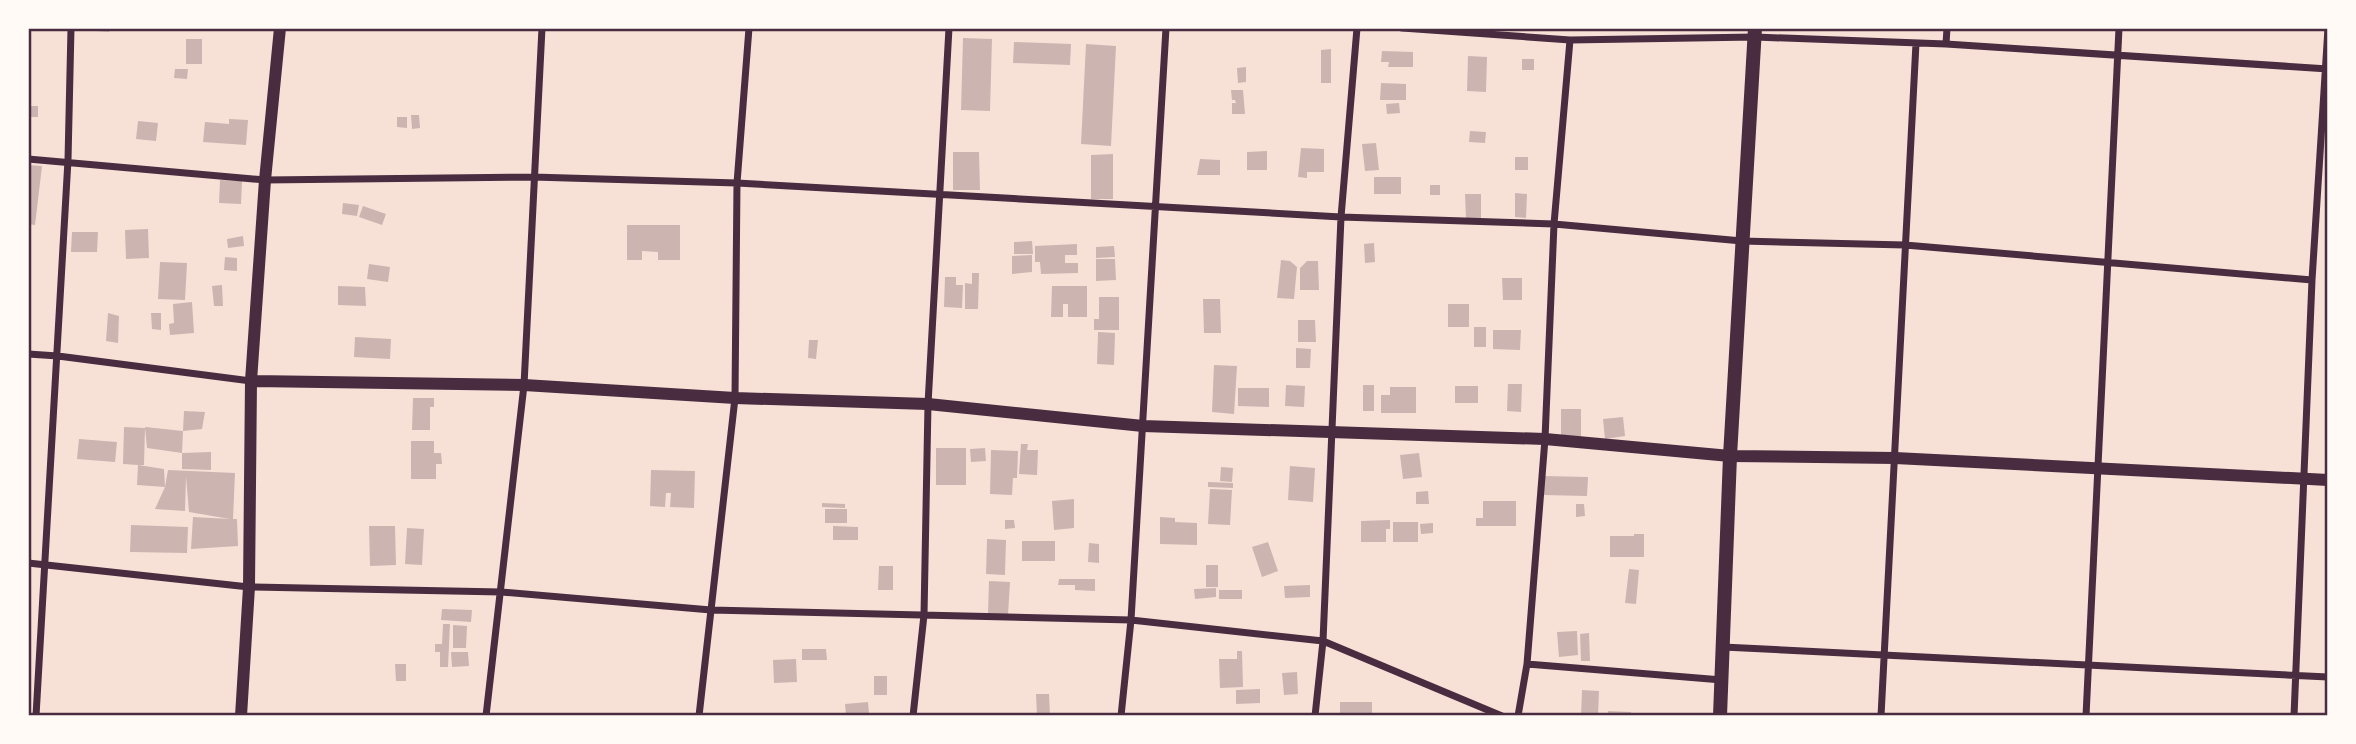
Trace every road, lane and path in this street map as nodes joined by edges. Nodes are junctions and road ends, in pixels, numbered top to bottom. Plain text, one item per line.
1 (71, 28) edge
2 (281, 28) edge
3 (542, 28) edge
4 (749, 28) edge
5 (948, 28) edge
6 (1166, 28) edge
7 (1357, 28) edge
8 (1402, 28) edge
9 (1947, 28) edge
10 (2119, 28) edge
11 (2328, 28) edge
12 (1755, 33) edge
13 (1570, 40) junction
14 (1916, 43) junction
15 (1946, 44) junction
16 (2118, 54) junction
17 (2327, 69) edge
18 (28, 159) edge
19 (68, 160) junction
20 (533, 177) junction
21 (265, 180) junction
22 (737, 183) junction
23 (940, 193) junction
24 (1156, 207) junction
25 (1341, 217) junction
26 (1554, 224) junction
27 (1742, 241) junction
28 (1905, 246) junction
29 (2107, 262) junction
30 (2312, 280) junction
31 (28, 354) edge
32 (58, 356) junction
33 (251, 381) junction
34 (524, 385) junction
35 (735, 398) junction
36 (929, 404) junction
37 (1143, 426) junction
38 (1332, 431) junction
39 (1545, 439) junction
40 (1730, 456) junction
41 (1895, 458) junction
42 (2098, 470) junction
43 (2302, 479) junction
44 (2328, 480) edge
45 (28, 564) edge
46 (45, 564) junction
47 (249, 587) junction
48 (500, 592) junction
49 (710, 610) junction
50 (924, 615) junction
51 (1131, 620) junction
52 (1324, 641) junction
53 (1723, 647) junction
54 (1885, 654) junction
55 (1527, 664) junction
56 (2088, 665) junction
57 (2295, 675) junction
58 (2328, 677) edge
59 (1722, 680) junction
60 (36, 716) edge
61 (241, 716) edge
62 (486, 716) edge
63 (699, 716) edge
64 (913, 716) edge
65 (1121, 716) edge
66 (1315, 716) edge
67 (1502, 716) edge
68 (1518, 716) edge
69 (1720, 716) edge
70 (1881, 716) edge
71 (2086, 716) edge
72 (2294, 716) edge

1 - 19 street
2 - 21 street
3 - 20 street
4 - 22 street
5 - 23 street
6 - 24 street
7 - 25 street
8 - 13 street
9 - 15 street
10 - 16 street
11 - 17 street
12 - 13 street
12 - 14 street
12 - 27 main road
13 - 26 street
14 - 15 street
14 - 28 street
15 - 16 street
16 - 17 street
16 - 29 street
17 - 30 street
18 - 19 street
19 - 21 street
19 - 32 street
20 - 21 street
20 - 22 street
20 - 34 street
21 - 33 street
22 - 23 street
22 - 35 street
23 - 24 street
23 - 36 street
24 - 25 street
24 - 37 street
25 - 26 street
25 - 38 street
26 - 27 street
26 - 39 street
27 - 28 street
27 - 40 main road
28 - 29 street
28 - 41 street
29 - 30 street
29 - 42 street
30 - 43 street
31 - 32 street
32 - 33 street
32 - 46 street
33 - 34 street
33 - 47 street
34 - 35 street
34 - 48 street
35 - 36 street
35 - 49 street
36 - 37 street
36 - 50 street
37 - 38 street
37 - 51 street
38 - 39 street
38 - 52 street
39 - 40 street
39 - 55 street
40 - 41 street
40 - 53 main road
41 - 42 street
41 - 54 street
42 - 43 street
42 - 56 street
43 - 44 street
43 - 57 street
45 - 46 street
46 - 47 street
46 - 60 street
47 - 48 street
47 - 61 street
48 - 49 street
48 - 62 street
49 - 50 street
49 - 63 street
50 - 51 street
50 - 64 street
51 - 52 street
51 - 65 street
52 - 66 street
52 - 67 street
53 - 54 street
53 - 59 main road
54 - 56 street
54 - 70 street
55 - 59 street
55 - 68 street
56 - 57 street
56 - 71 street
57 - 58 street
57 - 72 street
59 - 69 main road

